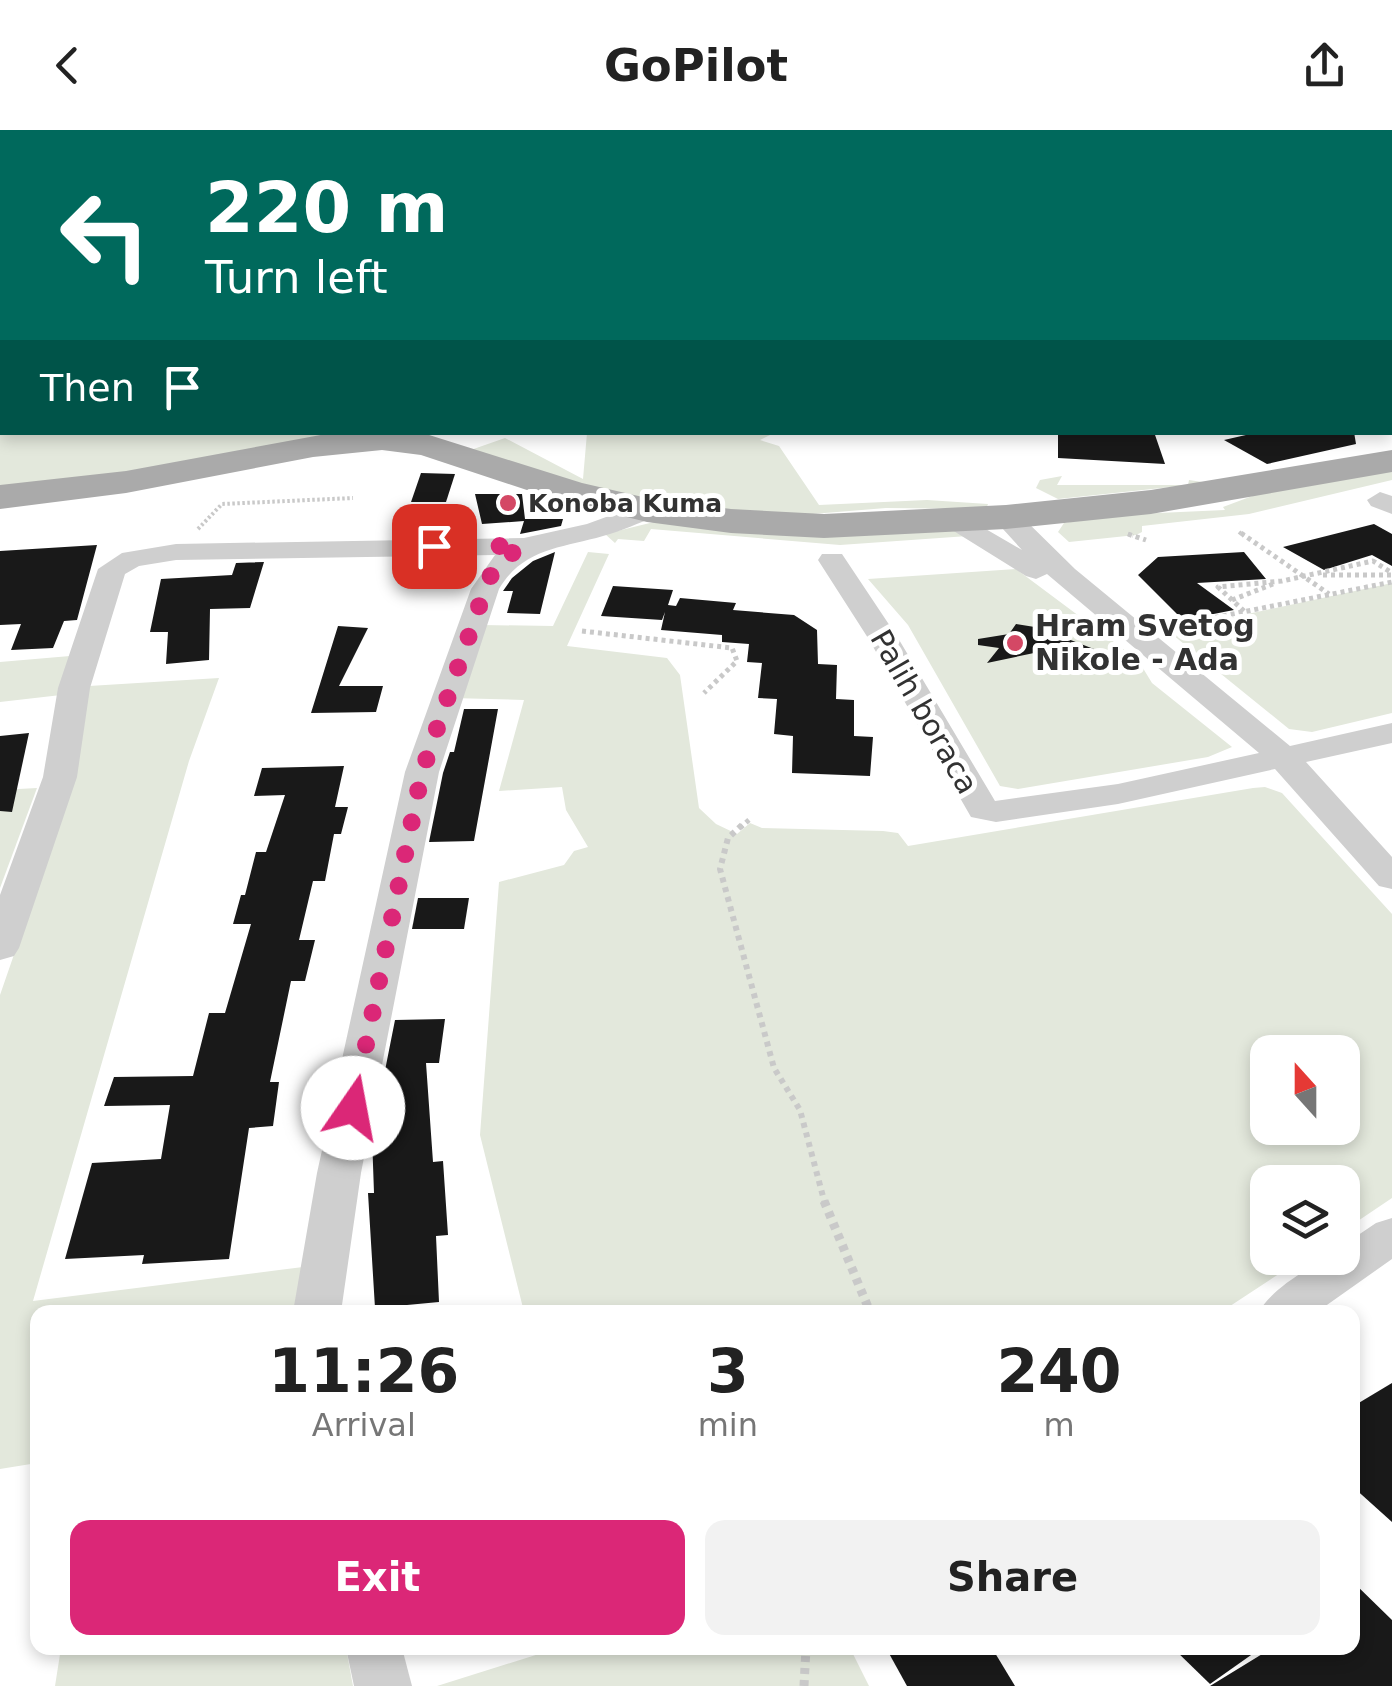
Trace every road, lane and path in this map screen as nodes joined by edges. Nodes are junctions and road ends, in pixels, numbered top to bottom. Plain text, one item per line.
1 (1392, 461) edge
2 (0, 496) edge
3 (352, 498) dead end
4 (647, 510) junction
5 (1006, 517) junction
6 (950, 520) junction
7 (1239, 532) dead end
8 (521, 546) junction
9 (176, 552) junction
10 (832, 560) dead end
11 (1312, 575) junction
12 (1392, 577) edge
13 (1302, 578) junction
14 (1282, 582) junction
15 (1330, 595) junction
16 (1232, 600) junction
17 (1246, 612) junction
18 (582, 631) dead end
19 (1146, 632) junction
20 (704, 693) dead end
21 (1392, 733) edge
22 (1281, 760) junction
23 (750, 819) dead end
24 (1392, 878) edge
25 (0, 948) edge
26 (1392, 1235) edge
27 (317, 1305) edge
28 (867, 1305) edge
29 (1293, 1305) edge
30 (376, 1655) edge
31 (806, 1655) edge
32 (383, 1686) edge
33 (804, 1686) edge

1 - 5 main road
2 - 4 main road
3 - 9 path
4 - 6 main road
4 - 8 street
5 - 6 main road
5 - 19 street
6 - 19 street
7 - 13 path
8 - 9 street
8 - 27 street
9 - 25 street
10 - 22 street, Palih boraca
11 - 12 path
11 - 12 path
11 - 13 path
12 - 15 path
13 - 14 path
13 - 15 path
14 - 16 path
14 - 16 path
15 - 17 path
16 - 17 path
17 - 19 path
18 - 20 path
19 - 22 street
21 - 22 street, Palih boraca
22 - 24 street
23 - 28 path
26 - 29 street
30 - 32 street
31 - 33 path

